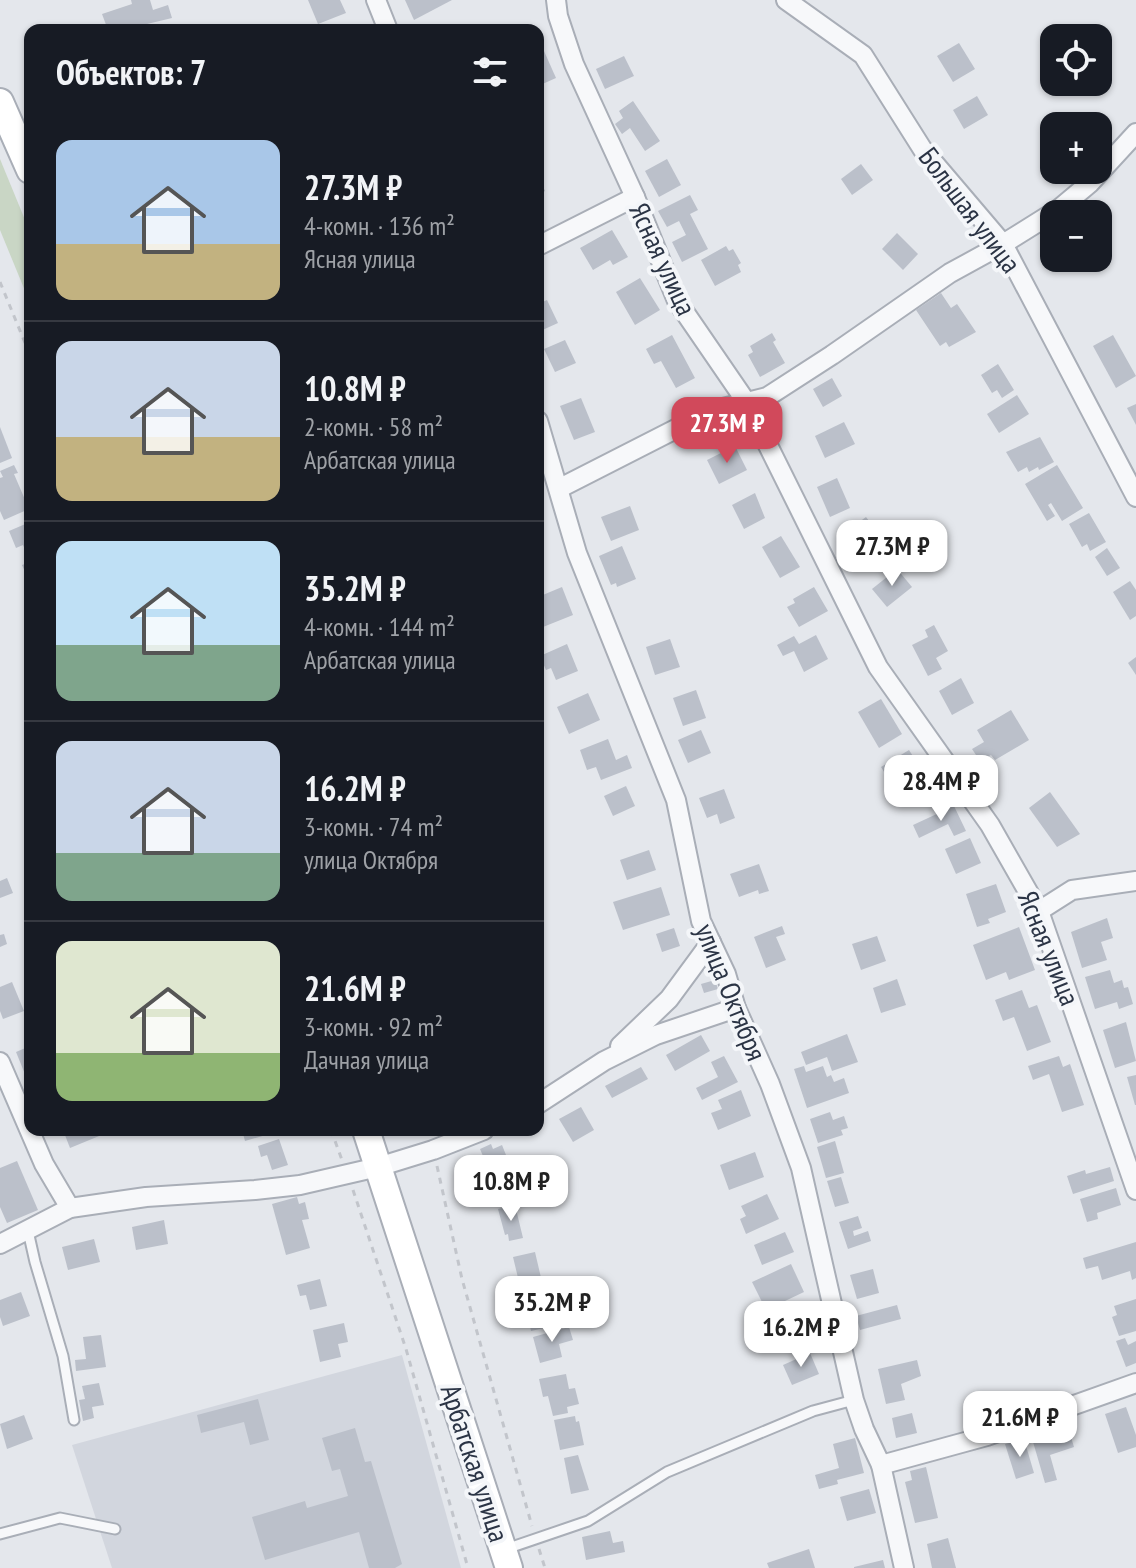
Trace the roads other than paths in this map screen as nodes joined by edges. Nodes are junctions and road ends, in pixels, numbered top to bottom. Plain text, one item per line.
1 (376, 0) edge
2 (556, 0) edge
3 (786, 0) edge
4 (386, 24) edge
5 (2, 110) edge
6 (1136, 133) edge
7 (24, 157) edge
8 (635, 197) junction
9 (544, 243) edge
10 (1003, 244) junction
11 (747, 403) junction
12 (544, 439) edge
13 (560, 488) junction
14 (1136, 497) edge
15 (1136, 881) edge
16 (1039, 911) junction
17 (711, 942) junction
18 (736, 1008) junction
19 (604, 1061) junction
20 (0, 1062) edge
21 (544, 1100) edge
22 (24, 1118) edge
23 (32, 1136) edge
24 (368, 1136) edge
25 (469, 1136) edge
26 (378, 1167) junction
27 (1136, 1190) edge
28 (70, 1208) junction
29 (28, 1231) junction
30 (0, 1244) edge
31 (1136, 1383) edge
32 (854, 1400) junction
33 (74, 1420) dead end
34 (881, 1465) junction
35 (115, 1529) dead end
36 (0, 1534) edge
37 (506, 1559) edge
38 (904, 1568) edge

1 - 4 street
2 - 8 street, Ясная улица
3 - 10 street, Большая улица
5 - 7 main road
6 - 10 street
8 - 9 street
8 - 11 street, Ясная улица
10 - 11 street
10 - 14 street, Большая улица
11 - 13 street
11 - 16 street, Ясная улица
12 - 13 street, улица Октября
13 - 17 street, улица Октября
15 - 16 street
16 - 27 street, Ясная улица
17 - 18 street, улица Октября
17 - 19 street
18 - 19 street
18 - 32 street, улица Октября
19 - 21 street
20 - 22 street
23 - 28 street
24 - 26 main road, Арбатская улица
25 - 26 street
26 - 28 street
26 - 37 main road, Арбатская улица
28 - 29 street
29 - 30 street
29 - 33 lane
31 - 34 street
32 - 34 street, улица Октября
32 - 37 lane
34 - 38 street, улица Октября
35 - 36 lane

